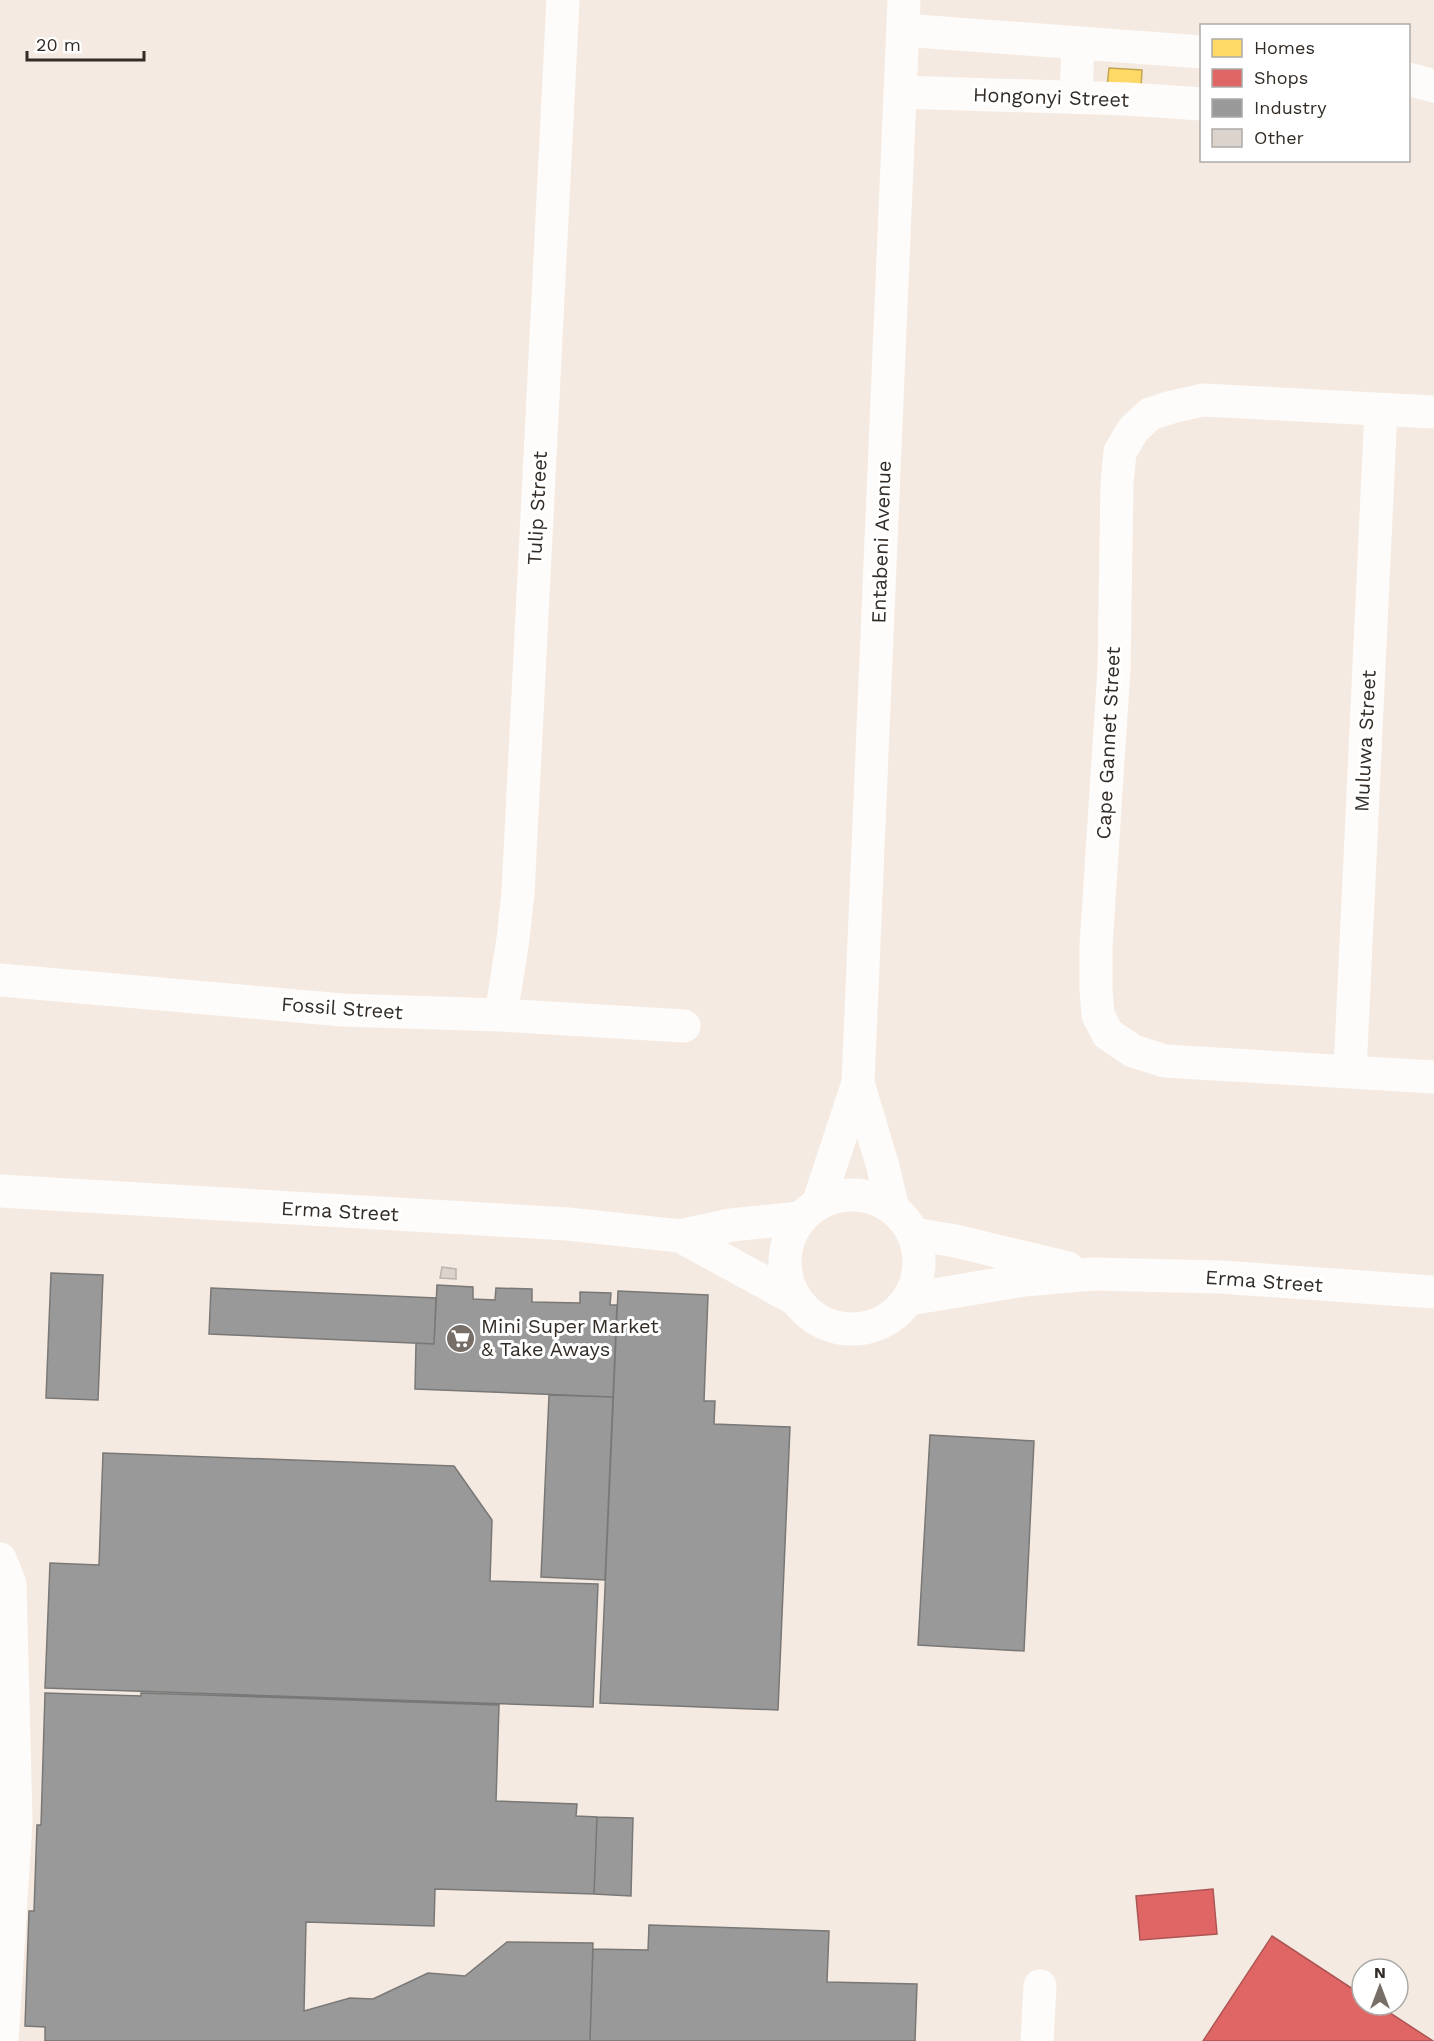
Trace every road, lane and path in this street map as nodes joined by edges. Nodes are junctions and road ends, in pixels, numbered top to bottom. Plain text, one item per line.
1 (563, 0) edge
2 (903, 15) edge
3 (1078, 43) junction
4 (1192, 51) edge
5 (1410, 80) edge
6 (1434, 86) edge
7 (900, 92) junction
8 (1434, 92) edge
9 (1410, 96) edge
10 (1076, 97) junction
11 (1192, 103) edge
12 (1381, 410) junction
13 (1434, 412) edge
14 (0, 980) edge
15 (501, 1016) junction
16 (684, 1026) dead end
17 (1350, 1072) junction
18 (1434, 1077) edge
19 (858, 1083) junction
20 (0, 1191) edge
21 (893, 1209) junction
22 (809, 1211) junction
23 (914, 1234) junction
24 (680, 1236) junction
25 (1093, 1274) junction
26 (1434, 1292) edge
27 (909, 1299) junction
28 (797, 1300) junction
29 (0, 1559) edge
30 (1040, 1986) dead end
31 (2, 2041) edge
32 (1037, 2041) edge

1 - 15 street, Tulip Street
2 - 3 street
2 - 7 street, Entabeni Avenue
3 - 4 street
3 - 10 street
4 - 11 street
5 - 6 street
7 - 10 street, Hongonyi Street
7 - 19 street, Entabeni Avenue
8 - 9 street
10 - 11 street, Hongonyi Street
12 - 13 street, Cape Gannet Street
12 - 17 street, Muluwa Street
12 - 17 street, Cape Gannet Street
14 - 15 street, Fossil Street
15 - 16 street, Fossil Street
17 - 18 street, Cape Gannet Street
19 - 21 street, Entabeni Avenue
19 - 22 street, Entabeni Avenue
20 - 24 street, Erma Street
21 - 22 street
21 - 23 street
22 - 24 street, Erma Street
22 - 28 street
23 - 25 street, Erma Street
23 - 27 street
24 - 28 street, Erma Street
25 - 26 street, Erma Street
25 - 27 street, Erma Street
27 - 28 street
29 - 31 street
30 - 32 street

